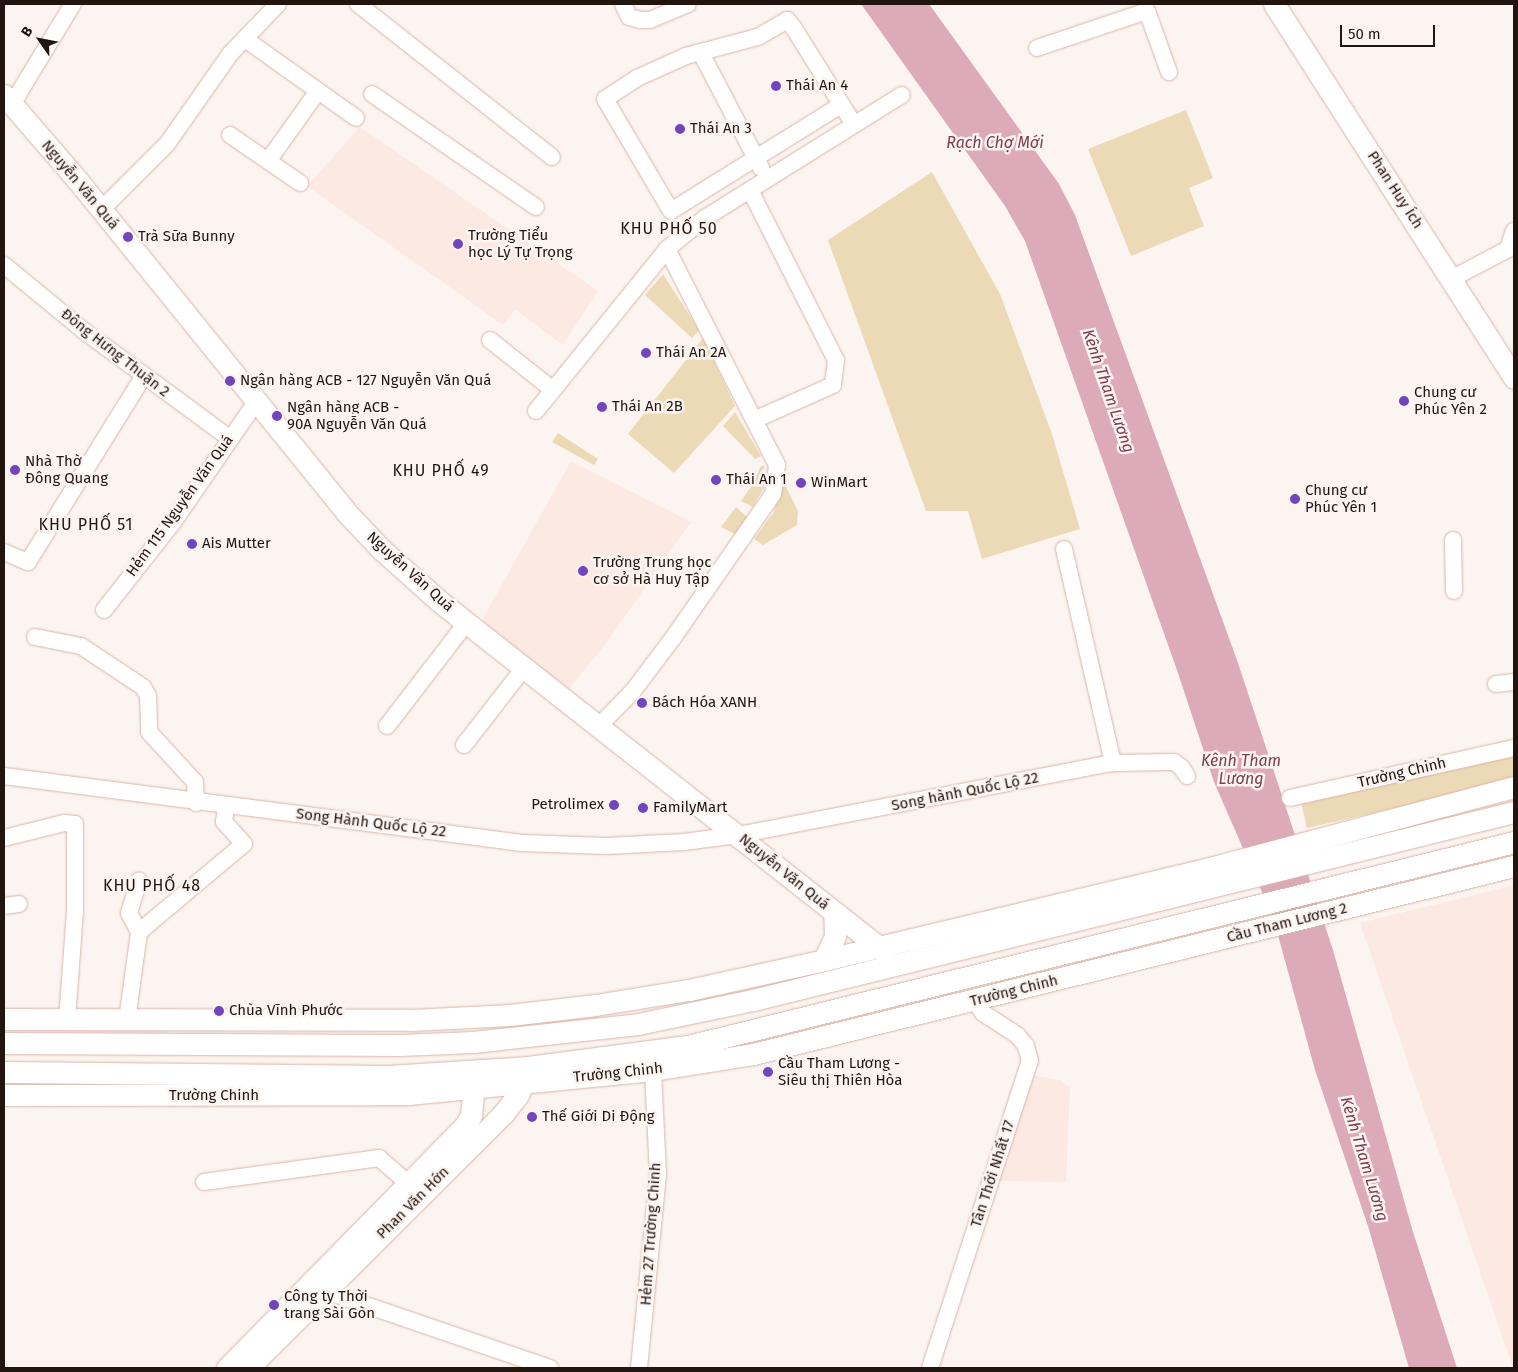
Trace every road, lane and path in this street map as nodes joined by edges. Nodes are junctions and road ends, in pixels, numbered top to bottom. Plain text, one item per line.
1 (73, 4) edge
2 (278, 4) edge
3 (358, 4) edge
4 (623, 4) edge
5 (688, 4) edge
6 (1274, 4) edge
7 (244, 39) junction
8 (1037, 48) dead end
9 (701, 53) junction
10 (1169, 72) dead end
11 (318, 91) junction
12 (372, 94) dead end
13 (902, 95) dead end
14 (5, 98) edge
15 (841, 105) junction
16 (356, 118) dead end
17 (853, 123) junction
18 (230, 135) dead end
19 (552, 157) dead end
20 (756, 158) junction
21 (268, 161) junction
22 (767, 178) junction
23 (300, 183) dead end
24 (750, 190) junction
25 (536, 206) dead end
26 (101, 210) junction
27 (1514, 231) edge
28 (667, 249) junction
29 (4, 265) edge
30 (1453, 278) junction
31 (490, 340) dead end
32 (1513, 373) edge
33 (144, 376) junction
34 (553, 390) junction
35 (256, 402) junction
36 (536, 411) dead end
37 (754, 420) junction
38 (229, 438) junction
39 (1453, 540) dead end
40 (1064, 549) dead end
41 (4, 552) edge
42 (1454, 591) dead end
43 (104, 610) dead end
44 (466, 622) junction
45 (36, 637) dead end
46 (524, 668) junction
47 (1514, 682) edge
48 (1496, 684) dead end
49 (387, 726) dead end
50 (599, 726) junction
51 (464, 745) dead end
52 (1514, 748) edge
53 (1113, 763) junction
54 (4, 776) edge
55 (1187, 776) dead end
56 (1514, 787) edge
57 (1474, 797) junction
58 (1290, 798) dead end
59 (196, 803) junction
60 (226, 807) junction
61 (1514, 812) edge
62 (1480, 820) junction
63 (738, 835) junction
64 (4, 838) edge
65 (1514, 842) edge
66 (1485, 849) junction
67 (1514, 866) edge
68 (1490, 871) junction
69 (1208, 879) junction
70 (139, 880) dead end
71 (834, 912) junction
72 (1214, 916) joint
73 (139, 932) junction
74 (1218, 939) joint
75 (877, 946) junction
76 (824, 960) junction
77 (901, 963) junction
78 (975, 1001) junction
79 (523, 1014) junction
80 (4, 1018) edge
81 (470, 1018) junction
82 (67, 1019) junction
83 (127, 1020) junction
84 (526, 1037) junction
85 (472, 1042) junction
86 (4, 1043) edge
87 (652, 1061) junction
88 (4, 1072) edge
89 (526, 1075) junction
90 (475, 1080) junction
91 (4, 1095) edge
92 (204, 1182) dead end
93 (409, 1184) junction
94 (325, 1291) junction
95 (238, 1366) edge
96 (550, 1368) edge
97 (639, 1368) edge
98 (930, 1368) edge

1 - 14 street
2 - 7 street
3 - 19 street
4 - 5 street
6 - 30 main road, Phan Huy Ích
7 - 11 street
7 - 26 street
8 - 10 street
9 - 15 street
9 - 20 street
9 - 20 street
11 - 16 street
11 - 21 street
12 - 25 street
13 - 17 street
14 - 26 main road, Nguyễn Văn Quá
15 - 17 street
15 - 20 street
17 - 22 street
18 - 21 street
20 - 22 street
21 - 23 street
22 - 24 street
24 - 28 street
24 - 37 street
26 - 35 main road, Nguyễn Văn Quá
27 - 30 street
28 - 34 street
28 - 37 street
29 - 33 street, Đông Hưng Thuận 2
30 - 32 main road, Phan Huy Ích
31 - 34 street
33 - 38 street, Đông Hưng Thuận 2
33 - 41 street
34 - 36 street
35 - 38 street, Hẻm 115 Nguyễn Văn Quá
35 - 44 main road, Nguyễn Văn Quá
37 - 50 street
38 - 43 street, Hẻm 115 Nguyễn Văn Quá
39 - 42 street
40 - 53 street
44 - 46 main road, Nguyễn Văn Quá
44 - 49 street
45 - 59 street
46 - 50 main road, Nguyễn Văn Quá
46 - 51 street
47 - 48 street
50 - 63 main road, Nguyễn Văn Quá
52 - 58 street, Trường Chinh
53 - 55 street, Song hành Quốc Lộ 22
53 - 63 street, Song hành Quốc Lộ 22
54 - 59 street, Song Hành Quốc Lộ 22
56 - 57 main road
57 - 62 main road
57 - 69 main road
59 - 60 street, Song Hành Quốc Lộ 22
60 - 63 street, Song Hành Quốc Lộ 22
60 - 73 street
61 - 62 main road
62 - 69 main road
63 - 71 main road, Nguyễn Văn Quá
64 - 82 street
65 - 66 main road
66 - 68 main road
66 - 72 main road, Cầu Tham Lương 2
67 - 68 main road
68 - 74 main road, Cầu Tham Lương 2
69 - 75 main road
69 - 77 main road
70 - 73 street
71 - 75 main road, Nguyễn Văn Quá
71 - 76 main road
72 - 87 main road, Trường Chinh
73 - 83 street
74 - 78 main road, Trường Chinh
75 - 76 main road
75 - 77 main road, Nguyễn Văn Quá
76 - 79 main road
77 - 84 main road
78 - 87 main road, Trường Chinh
78 - 98 street, Tân Thới Nhất 17
79 - 81 main road
79 - 84 main road
80 - 82 main road
81 - 83 main road
81 - 85 main road, Phan Văn Hớn
82 - 83 main road
84 - 85 main road
84 - 89 main road
85 - 86 main road
85 - 90 main road, Phan Văn Hớn
87 - 89 main road, Trường Chinh
87 - 97 street, Hẻm 27 Trường Chinh
88 - 90 main road, Trường Chinh
89 - 90 main road, Trường Chinh
89 - 94 main road, Phan Văn Hớn
90 - 91 main road, Trường Chinh
90 - 93 main road, Phan Văn Hớn
92 - 93 street
93 - 95 main road, Phan Văn Hớn
94 - 95 main road, Phan Văn Hớn
94 - 96 street

